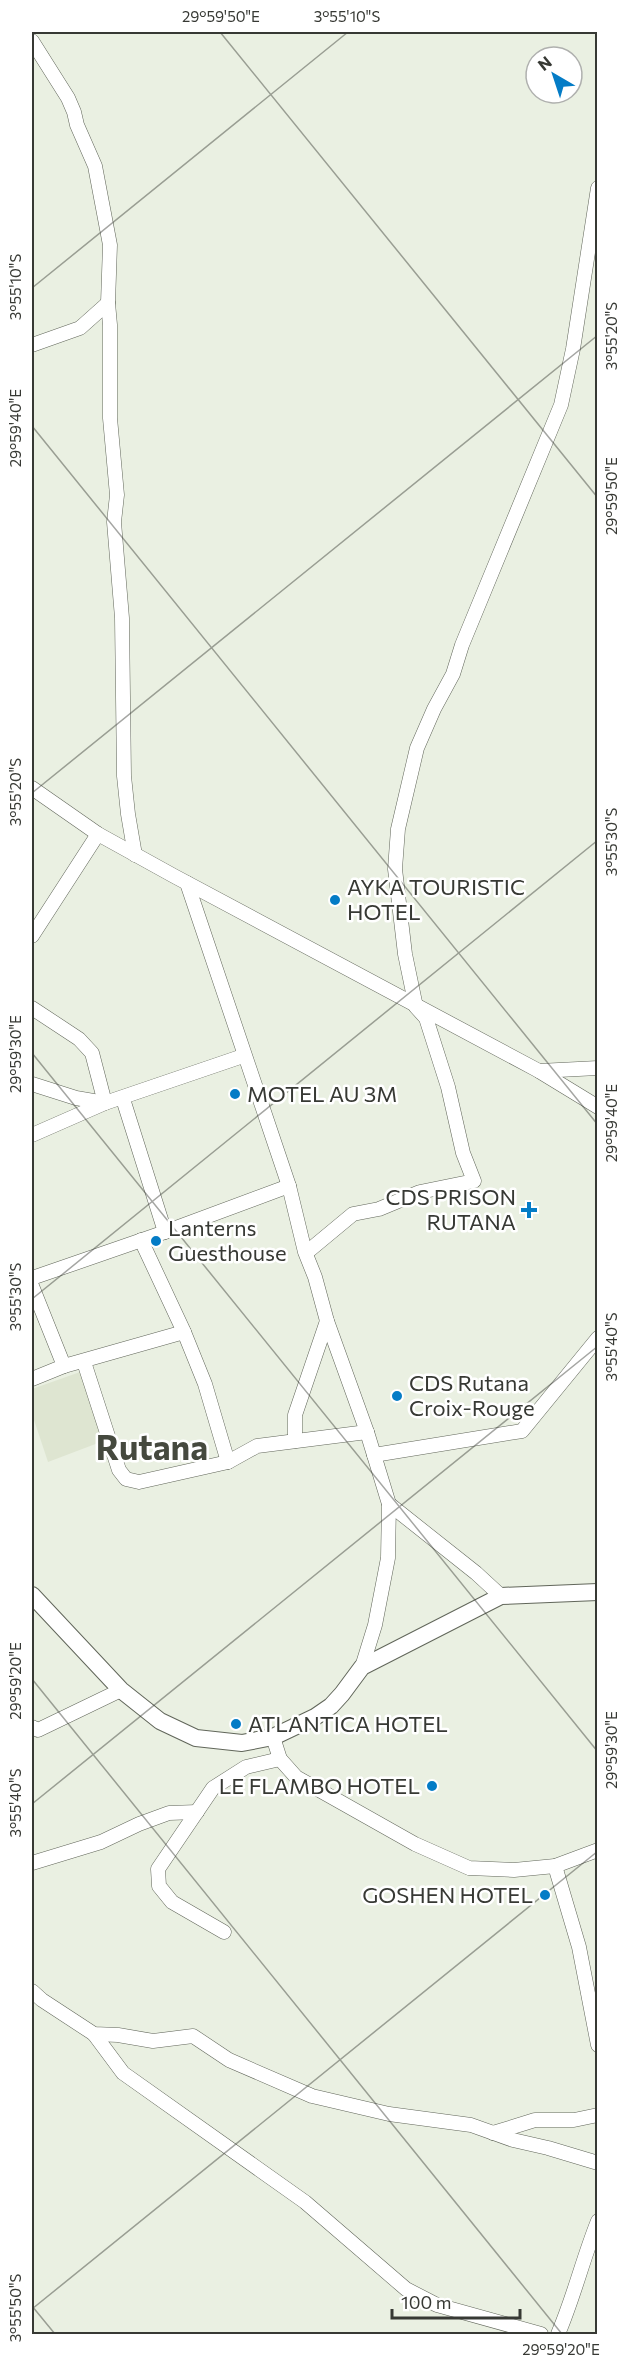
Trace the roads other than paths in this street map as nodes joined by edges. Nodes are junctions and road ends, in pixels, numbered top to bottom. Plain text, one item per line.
1 (32, 41) edge
2 (597, 188) edge
3 (108, 303) junction
4 (32, 345) edge
5 (32, 788) edge
6 (98, 834) junction
7 (135, 855) junction
8 (187, 883) junction
9 (32, 936) edge
10 (416, 1007) junction
11 (32, 1008) edge
12 (243, 1056) junction
13 (597, 1068) edge
14 (539, 1071) junction
15 (32, 1084) edge
16 (123, 1099) junction
17 (105, 1103) junction
18 (597, 1107) edge
19 (32, 1135) edge
20 (289, 1186) junction
21 (165, 1232) junction
22 (141, 1240) junction
23 (306, 1253) junction
24 (32, 1278) edge
25 (32, 1286) edge
26 (327, 1321) junction
27 (184, 1332) junction
28 (597, 1338) edge
29 (84, 1362) junction
30 (64, 1366) junction
31 (32, 1379) edge
32 (367, 1432) junction
33 (295, 1441) junction
34 (374, 1455) junction
35 (228, 1462) junction
36 (389, 1504) junction
37 (597, 1592) edge
38 (32, 1594) edge
39 (501, 1596) junction
40 (362, 1667) junction
41 (121, 1690) junction
42 (32, 1727) edge
43 (273, 1737) junction
44 (280, 1759) junction
45 (197, 1812) junction
46 (597, 1850) edge
47 (32, 1863) edge
48 (555, 1866) junction
49 (224, 1932) dead end
50 (32, 1991) edge
51 (94, 2034) junction
52 (596, 2037) edge
53 (597, 2115) edge
54 (493, 2133) junction
55 (597, 2163) edge
56 (597, 2221) edge
57 (541, 2334) edge
58 (558, 2334) edge

1 - 3 street
2 - 10 street
3 - 4 street
3 - 7 street
5 - 6 street
6 - 7 street
6 - 9 street
7 - 8 street
8 - 10 street
8 - 12 street
10 - 14 street
10 - 23 street
11 - 17 street
12 - 16 street
12 - 20 street
13 - 14 street
14 - 18 street
15 - 17 street
16 - 17 street
16 - 21 street
17 - 19 street
20 - 21 street
20 - 23 street
21 - 22 street
22 - 24 street
22 - 27 street
23 - 26 street
25 - 30 street
26 - 32 street
26 - 33 street
27 - 29 street
27 - 35 street
28 - 34 street
29 - 30 street
29 - 35 street
30 - 31 street
32 - 33 street
32 - 34 street
33 - 35 street
34 - 36 street
36 - 39 street
36 - 40 street
37 - 39 main road
38 - 41 main road
39 - 40 main road
40 - 43 main road
41 - 42 street
41 - 43 main road
43 - 44 street
44 - 45 street
44 - 48 street
45 - 47 street
45 - 49 street
46 - 48 street
48 - 52 street
50 - 51 street
51 - 54 street
51 - 57 street
53 - 54 street
54 - 55 street
56 - 58 street

